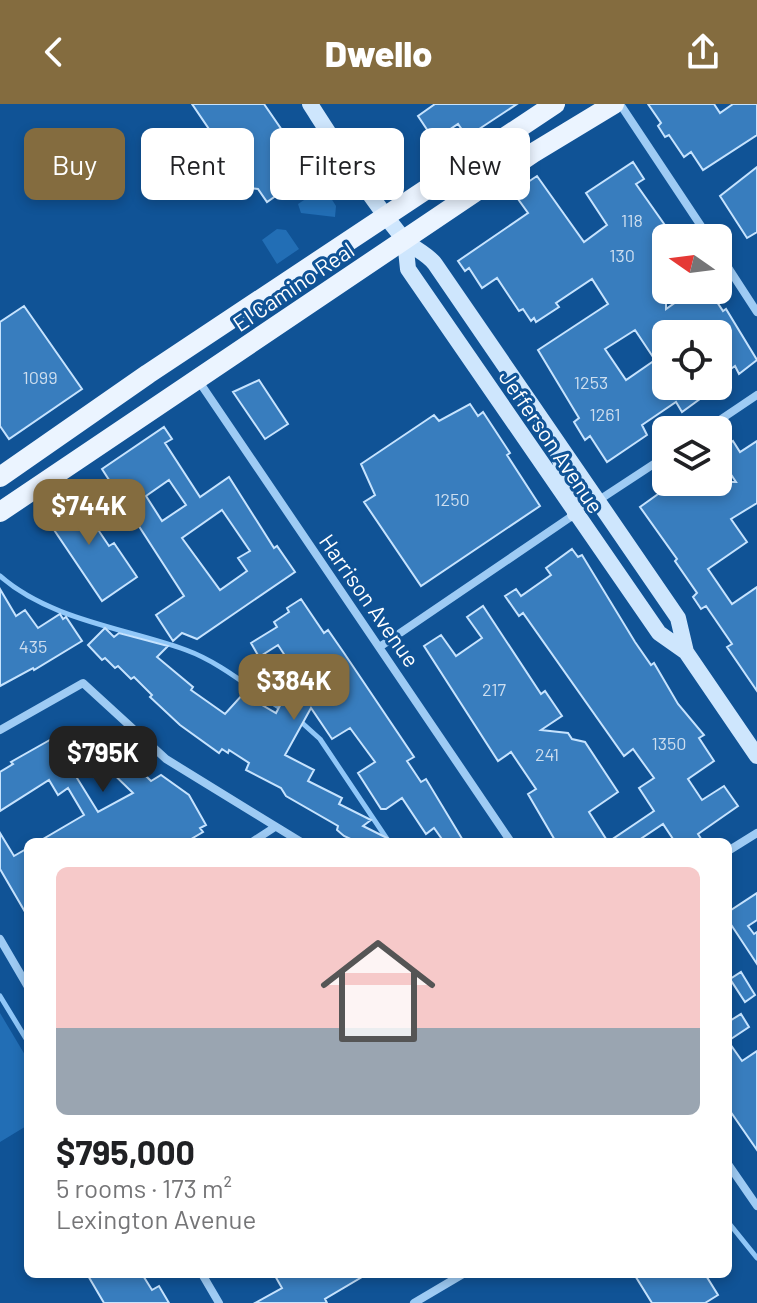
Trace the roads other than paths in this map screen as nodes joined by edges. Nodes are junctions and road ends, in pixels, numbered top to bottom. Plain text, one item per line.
1 (310, 104) edge
2 (617, 104) edge
3 (550, 105) edge
4 (388, 217) junction
5 (699, 224) edge
6 (405, 240) junction
7 (732, 274) edge
8 (757, 312) edge
9 (197, 379) junction
10 (757, 395) edge
11 (726, 416) edge
12 (557, 441) junction
13 (652, 465) edge
14 (0, 477) edge
15 (599, 500) junction
16 (0, 512) edge
17 (575, 514) junction
18 (623, 536) junction
19 (381, 646) junction
20 (686, 652) junction
21 (0, 730) edge
22 (757, 756) edge
23 (275, 827) junction
24 (757, 833) edge
25 (258, 838) edge
26 (294, 838) edge
27 (508, 838) edge
28 (732, 849) edge
29 (0, 939) edge
30 (24, 978) edge
31 (732, 1170) edge
32 (757, 1206) edge
33 (204, 1278) edge
34 (456, 1278) edge
35 (219, 1303) edge
36 (414, 1303) edge

1 - 4 main road, Jefferson Avenue
2 - 5 street
2 - 6 main road, El Camino Real
3 - 4 main road, El Camino Real
4 - 6 main road, Jefferson Avenue
4 - 14 main road, El Camino Real
6 - 9 main road, El Camino Real
6 - 12 main road, Jefferson Avenue
6 - 17 main road, Jefferson Avenue
7 - 8 street
9 - 16 main road, El Camino Real
9 - 19 street, Harrison Avenue
10 - 11 street
12 - 15 main road, Jefferson Avenue
12 - 17 main road
13 - 15 street
15 - 18 main road, Jefferson Avenue
17 - 18 main road
17 - 19 street
17 - 20 main road, Jefferson Avenue
18 - 20 main road, Jefferson Avenue
19 - 27 street, Harrison Avenue
20 - 22 main road, Jefferson Avenue
21 - 23 street
23 - 25 street
23 - 26 street
24 - 28 street
29 - 30 street
31 - 32 street
33 - 35 street
34 - 36 street

